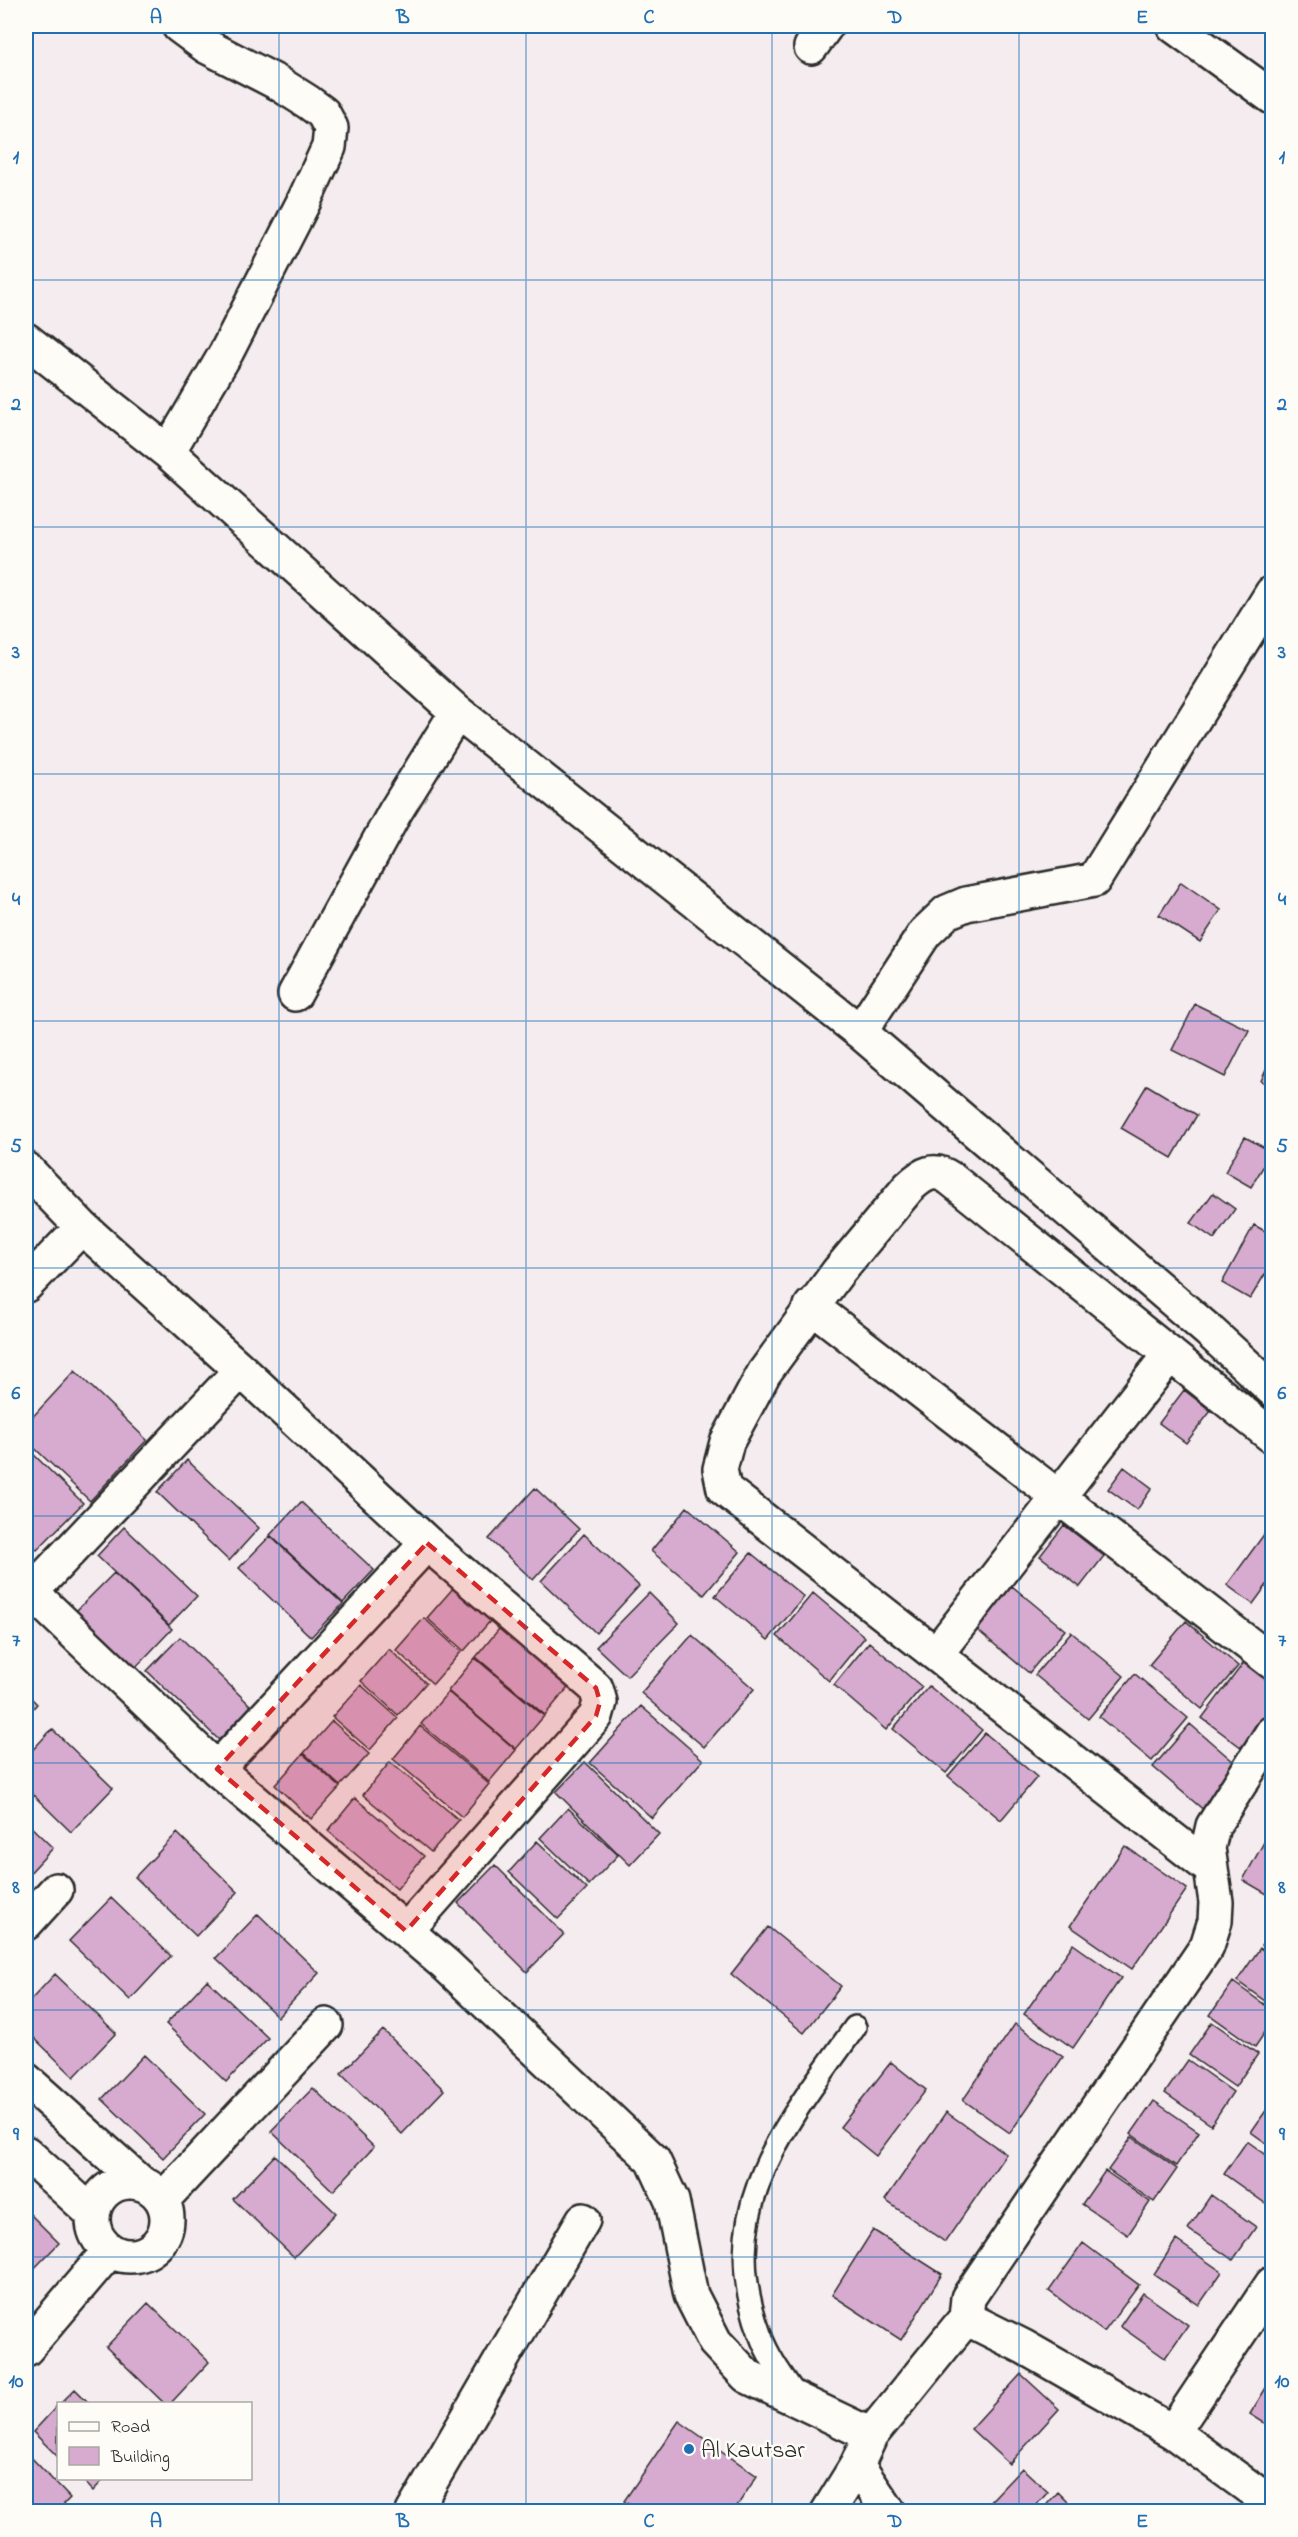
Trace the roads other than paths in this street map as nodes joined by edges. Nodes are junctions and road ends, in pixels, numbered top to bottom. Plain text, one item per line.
1 (179, 26) edge
2 (1174, 26) edge
3 (1272, 97) edge
4 (26, 340) edge
5 (168, 452) junction
6 (1272, 593) edge
7 (457, 712) junction
8 (295, 994) dead end
9 (860, 1032) junction
10 (26, 1169) edge
11 (82, 1227) junction
12 (26, 1285) edge
13 (811, 1306) junction
14 (1170, 1354) junction
15 (241, 1370) junction
16 (1272, 1389) edge
17 (1272, 1436) edge
18 (1059, 1495) junction
19 (427, 1543) junction
20 (28, 1589) edge
21 (936, 1654) junction
22 (1272, 1662) edge
23 (1272, 1733) edge
24 (217, 1770) junction
25 (1211, 1869) junction
26 (56, 1890) dead end
27 (26, 1923) edge
28 (406, 1931) junction
29 (326, 2025) dead end
30 (855, 2027) dead end
31 (26, 2080) edge
32 (26, 2153) edge
33 (152, 2192) junction
34 (93, 2214) junction
35 (583, 2220) dead end
36 (110, 2250) junction
37 (1272, 2284) edge
38 (966, 2318) junction
39 (26, 2349) edge
40 (800, 2403) junction
41 (1173, 2432) junction
42 (872, 2435) junction
43 (857, 2465) junction
44 (1272, 2504) edge
45 (413, 2511) edge
46 (828, 2511) edge
47 (889, 2511) edge

1 - 5 street
2 - 3 street
4 - 5 street
5 - 7 street
6 - 9 street
7 - 8 street
7 - 9 street
9 - 16 street
10 - 11 street
11 - 12 street
11 - 15 street
13 - 14 street
13 - 18 street
13 - 21 street
14 - 17 street
14 - 18 street
15 - 19 street
15 - 20 street
18 - 21 street
18 - 22 street
19 - 24 street
19 - 28 street
20 - 24 street
21 - 25 street
23 - 25 street
24 - 28 street
25 - 38 street
26 - 27 street
28 - 40 street
29 - 33 street
30 - 40 lane
31 - 33 street
32 - 34 street
33 - 34 street
33 - 36 street
34 - 36 street
35 - 45 street
36 - 39 street
37 - 41 street
38 - 41 street
38 - 42 street
40 - 42 street
41 - 44 street
42 - 43 street
43 - 46 street
43 - 47 street

